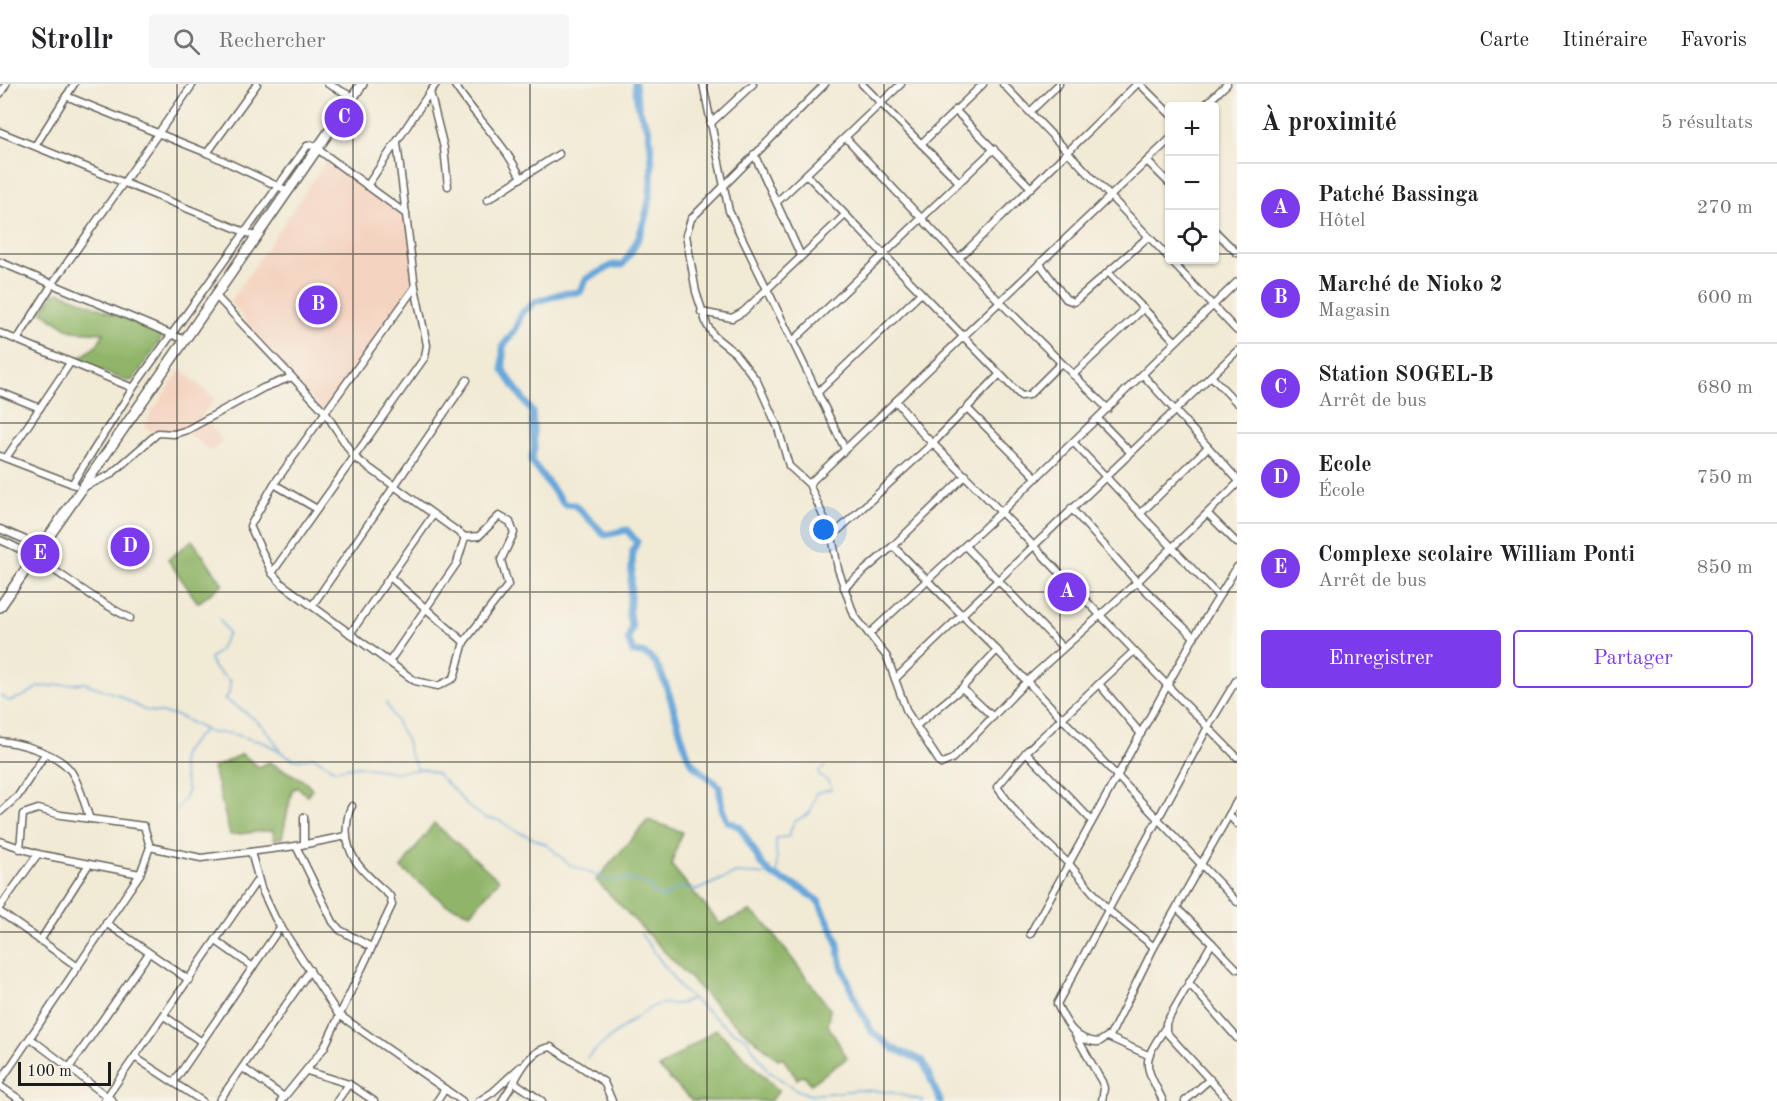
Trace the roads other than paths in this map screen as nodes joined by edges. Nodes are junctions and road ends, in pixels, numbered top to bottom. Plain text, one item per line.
1 (6, 84) edge
2 (74, 84) edge
3 (192, 84) edge
4 (257, 84) edge
5 (328, 84) edge
6 (362, 84) edge
7 (436, 84) edge
8 (454, 84) edge
9 (703, 84) edge
10 (753, 84) edge
11 (825, 84) edge
12 (862, 84) edge
13 (901, 84) edge
14 (983, 84) edge
15 (1003, 84) edge
16 (1059, 84) edge
17 (1139, 84) edge
18 (1227, 84) edge
19 (430, 92) junction
20 (0, 94) edge
21 (66, 96) junction
22 (353, 97) junction
23 (882, 102) junction
24 (1208, 102) edge
25 (1165, 109) edge
26 (956, 110) junction
27 (1029, 112) junction
28 (710, 124) junction
29 (0, 132) edge
30 (159, 134) junction
31 (846, 138) junction
32 (397, 143) junction
33 (921, 144) junction
34 (1165, 144) edge
35 (35, 146) junction
36 (317, 149) junction
37 (994, 149) junction
38 (1066, 151) junction
39 (207, 153) junction
40 (559, 154) dead end
41 (754, 154) junction
42 (1147, 161) junction
43 (807, 175) junction
44 (521, 178) junction
45 (1165, 179) edge
46 (959, 182) junction
47 (124, 183) junction
48 (278, 185) junction
49 (366, 186) junction
50 (448, 186) dead end
51 (1030, 187) junction
52 (723, 190) junction
53 (288, 191) junction
54 (1110, 196) junction
55 (487, 200) dead end
56 (778, 201) junction
57 (406, 214) junction
58 (845, 215) junction
59 (923, 218) junction
60 (245, 232) junction
61 (1219, 234) edge
62 (256, 237) junction
63 (1148, 237) junction
64 (1165, 254) edge
65 (1237, 254) edge
66 (884, 255) junction
67 (801, 256) junction
68 (960, 257) junction
69 (0, 262) edge
70 (1040, 264) junction
71 (1175, 264) edge
72 (1108, 272) junction
73 (1237, 282) edge
74 (53, 284) junction
75 (415, 287) junction
76 (766, 292) junction
77 (920, 294) junction
78 (216, 296) junction
79 (1000, 302) junction
80 (1213, 306) junction
81 (1144, 309) junction
82 (701, 312) junction
83 (1237, 331) edge
84 (0, 333) edge
85 (174, 334) junction
86 (963, 337) junction
87 (17, 340) junction
88 (185, 340) junction
89 (1175, 341) junction
90 (792, 342) junction
91 (1237, 351) edge
92 (70, 363) junction
93 (1061, 363) junction
94 (999, 375) junction
95 (1073, 375) junction
96 (1143, 375) junction
97 (1211, 376) junction
98 (292, 377) junction
99 (467, 380) dead end
100 (134, 388) junction
101 (0, 392) edge
102 (817, 393) junction
103 (896, 402) junction
104 (1237, 403) edge
105 (40, 408) junction
106 (967, 408) junction
107 (1108, 409) junction
108 (1176, 409) junction
109 (324, 412) junction
110 (1098, 419) junction
111 (934, 442) junction
112 (1074, 443) junction
113 (1208, 447) junction
114 (844, 449) junction
115 (1131, 452) junction
116 (3, 457) edge
117 (354, 457) junction
118 (966, 475) junction
119 (1106, 476) junction
120 (1037, 478) junction
121 (1237, 479) edge
122 (72, 484) junction
123 (274, 484) junction
124 (809, 484) junction
125 (1237, 484) edge
126 (395, 487) junction
127 (82, 488) junction
128 (1071, 508) junction
129 (317, 509) junction
130 (1000, 513) junction
131 (1141, 513) junction
132 (1208, 514) junction
133 (433, 515) junction
134 (0, 529) edge
135 (832, 536) junction
136 (465, 537) junction
137 (0, 540) edge
138 (1237, 543) edge
139 (893, 546) junction
140 (965, 546) junction
141 (42, 547) junction
142 (1033, 547) junction
143 (1172, 547) junction
144 (34, 557) junction
145 (1237, 567) edge
146 (272, 573) junction
147 (390, 577) junction
148 (926, 579) junction
149 (999, 582) junction
150 (1137, 582) junction
151 (844, 588) junction
152 (1218, 596) junction
153 (312, 606) junction
154 (0, 607) edge
155 (427, 609) junction
156 (1101, 614) junction
157 (963, 616) junction
158 (130, 618) dead end
159 (351, 634) junction
160 (869, 634) junction
161 (1194, 637) junction
162 (464, 642) junction
163 (1063, 648) junction
164 (997, 650) junction
165 (1134, 651) junction
166 (389, 662) junction
167 (895, 679) junction
168 (1027, 681) junction
169 (1236, 682) edge
170 (1099, 684) junction
171 (1167, 687) junction
172 (962, 688) junction
173 (993, 717) junction
174 (1063, 718) junction
175 (916, 726) junction
176 (1208, 727) junction
177 (1141, 734) junction
178 (0, 741) edge
179 (1026, 752) junction
180 (45, 754) junction
181 (1237, 757) edge
182 (1118, 776) junction
183 (1237, 801) edge
184 (352, 806) dead end
185 (0, 812) edge
186 (1229, 815) junction
187 (304, 818) dead end
188 (90, 819) junction
189 (1092, 820) junction
190 (1157, 820) junction
191 (1237, 824) edge
192 (346, 836) junction
193 (0, 842) edge
194 (304, 844) junction
195 (296, 846) junction
196 (150, 847) junction
197 (20, 849) junction
198 (251, 852) junction
199 (38, 854) junction
200 (89, 864) junction
201 (1201, 864) junction
202 (1070, 865) junction
203 (140, 873) junction
204 (258, 879) junction
205 (1237, 902) edge
206 (0, 907) edge
207 (1177, 908) junction
208 (1107, 909) junction
209 (0, 912) edge
210 (106, 923) junction
211 (281, 926) junction
212 (1029, 934) dead end
213 (40, 940) junction
214 (216, 941) junction
215 (1212, 943) junction
216 (370, 946) junction
217 (1154, 947) junction
218 (149, 953) junction
219 (78, 967) junction
220 (253, 967) junction
221 (1237, 969) edge
222 (310, 970) junction
223 (189, 980) junction
224 (1189, 983) junction
225 (338, 1014) junction
226 (164, 1016) junction
227 (1166, 1028) junction
228 (1075, 1034) junction
229 (1108, 1037) junction
230 (30, 1038) junction
231 (1237, 1038) edge
232 (202, 1042) junction
233 (534, 1054) junction
234 (1148, 1055) junction
235 (136, 1058) junction
236 (69, 1068) junction
237 (243, 1068) junction
238 (307, 1071) junction
239 (1210, 1079) junction
240 (174, 1082) junction
241 (514, 1082) junction
242 (0, 1084) edge
243 (349, 1084) junction
244 (445, 1089) junction
245 (282, 1099) edge
246 (108, 1100) edge
247 (22, 1101) edge
248 (202, 1101) edge
249 (219, 1101) edge
250 (337, 1101) edge
251 (374, 1101) edge
252 (437, 1101) edge
253 (462, 1101) edge
254 (479, 1101) edge
255 (502, 1101) edge
256 (542, 1101) edge
257 (612, 1101) edge
258 (1102, 1101) edge
259 (1162, 1101) edge
260 (1185, 1101) edge
261 (1228, 1101) edge

1 - 20 street
2 - 21 street
3 - 30 street
4 - 39 street
5 - 22 street
6 - 22 highway
7 - 19 street
8 - 44 street
9 - 28 street
10 - 28 street
11 - 41 street
12 - 23 street
13 - 23 street
14 - 26 street
15 - 27 street
16 - 27 street
17 - 25 street
17 - 38 street
18 - 24 street
19 - 32 street
19 - 50 street
21 - 30 street
21 - 35 street
22 - 36 highway
23 - 31 street
23 - 33 street
26 - 33 street
26 - 37 street
27 - 38 street
28 - 52 street
29 - 35 street
30 - 39 street
30 - 47 street
31 - 43 street
31 - 59 street
32 - 49 street
32 - 57 street
33 - 46 street
34 - 42 street
35 - 47 street
36 - 48 street
36 - 49 street
36 - 53 highway
37 - 46 street
37 - 51 street
38 - 51 street
38 - 54 street
39 - 48 street
40 - 44 street
41 - 52 street
41 - 56 street
42 - 45 street
42 - 54 street
43 - 56 street
43 - 58 street
44 - 55 street
46 - 59 street
47 - 60 street
47 - 74 street
48 - 53 street
48 - 60 street
49 - 57 street
51 - 68 street
52 - 76 street
52 - 82 street
53 - 62 highway
54 - 63 street
54 - 70 street
56 - 67 street
57 - 75 street
58 - 66 street
58 - 67 street
59 - 66 street
59 - 68 street
60 - 62 street
60 - 85 street
61 - 65 street
62 - 78 highway
63 - 64 street
63 - 72 street
66 - 77 street
66 - 90 street
67 - 76 street
68 - 79 street
69 - 74 street
70 - 72 street
70 - 79 street
71 - 80 street
72 - 81 street
73 - 80 street
74 - 85 street
74 - 87 street
75 - 109 street
75 - 117 street
76 - 82 street
76 - 90 street
77 - 86 street
77 - 102 street
78 - 88 highway
78 - 98 street
79 - 86 street
79 - 93 street
80 - 83 street
80 - 89 street
81 - 89 street
81 - 95 street
82 - 124 street
84 - 87 street
85 - 88 street
85 - 100 street
86 - 94 street
86 - 103 street
87 - 92 street
88 - 127 highway
89 - 96 street
90 - 102 street
91 - 97 street
92 - 100 street
92 - 105 street
93 - 94 street
93 - 95 street
94 - 106 street
95 - 107 street
96 - 107 street
96 - 108 street
97 - 104 street
97 - 108 street
98 - 109 street
98 - 127 street
99 - 126 street
100 - 122 street
101 - 105 street
102 - 114 street
103 - 111 street
103 - 114 street
105 - 116 street
106 - 111 street
106 - 120 street
107 - 110 street
108 - 113 street
108 - 115 street
109 - 117 street
109 - 123 street
110 - 112 street
110 - 115 street
111 - 118 street
111 - 135 street
112 - 119 street
112 - 120 street
113 - 121 street
113 - 131 street
114 - 124 street
115 - 119 street
116 - 122 street
117 - 126 street
117 - 129 street
118 - 130 street
118 - 139 street
119 - 128 street
119 - 131 street
120 - 130 street
122 - 127 street
123 - 129 street
123 - 146 street
124 - 135 street
125 - 132 street
126 - 133 street
126 - 153 street
127 - 141 highway
128 - 142 street
128 - 150 street
129 - 146 street
130 - 140 street
130 - 142 street
131 - 143 street
132 - 138 street
132 - 143 street
133 - 136 street
133 - 147 street
134 - 141 street
135 - 151 street
136 - 155 street
136 - 162 street
137 - 144 street
139 - 148 street
139 - 151 street
140 - 148 street
140 - 149 street
141 - 144 highway
142 - 149 street
142 - 156 street
143 - 150 street
143 - 152 street
144 - 154 highway
144 - 158 street
145 - 152 street
146 - 153 street
147 - 155 street
147 - 159 street
148 - 157 street
148 - 160 street
149 - 157 street
149 - 163 street
150 - 156 street
150 - 161 street
151 - 160 street
152 - 161 street
153 - 159 street
155 - 162 street
155 - 166 street
156 - 163 street
156 - 165 street
157 - 164 street
157 - 167 street
159 - 166 street
160 - 167 street
161 - 171 street
162 - 166 street
163 - 168 street
164 - 168 street
164 - 172 street
165 - 170 street
165 - 171 street
167 - 175 street
168 - 173 street
168 - 174 street
169 - 176 street
170 - 174 street
170 - 177 street
171 - 176 street
171 - 177 street
172 - 173 street
172 - 175 street
173 - 175 street
174 - 179 street
174 - 182 street
176 - 181 street
176 - 190 street
177 - 182 street
178 - 180 street
179 - 189 street
179 - 202 street
180 - 185 street
180 - 188 street
182 - 189 street
182 - 190 street
183 - 186 street
184 - 192 street
186 - 191 street
186 - 201 street
187 - 194 street
188 - 196 street
188 - 197 street
189 - 202 street
190 - 201 street
190 - 208 street
192 - 194 street
192 - 216 street
193 - 197 street
194 - 195 street
195 - 198 street
195 - 216 street
196 - 198 street
196 - 203 street
197 - 199 street
198 - 204 street
199 - 200 street
199 - 206 street
200 - 203 street
200 - 213 street
201 - 205 street
201 - 207 street
202 - 208 street
202 - 212 street
203 - 210 street
204 - 211 street
204 - 214 street
207 - 215 street
207 - 217 street
208 - 217 street
208 - 228 street
209 - 213 street
210 - 218 street
210 - 219 street
211 - 220 street
211 - 222 street
213 - 219 street
214 - 220 street
214 - 223 street
215 - 221 street
215 - 224 street
216 - 225 street
217 - 229 street
218 - 223 street
218 - 236 street
219 - 230 street
220 - 232 street
222 - 225 street
222 - 237 street
223 - 226 street
224 - 227 street
224 - 231 street
225 - 238 street
225 - 244 street
226 - 232 street
226 - 235 street
227 - 234 street
227 - 239 street
228 - 229 street
228 - 258 street
229 - 234 street
230 - 236 street
230 - 242 street
232 - 240 street
233 - 241 street
233 - 254 street
233 - 257 street
234 - 259 street
235 - 240 street
235 - 246 street
236 - 246 street
237 - 245 street
237 - 249 street
238 - 243 street
238 - 245 street
239 - 260 street
239 - 261 street
240 - 248 street
241 - 255 street
241 - 256 street
242 - 247 street
243 - 250 street
243 - 251 street
244 - 252 street
244 - 253 street

